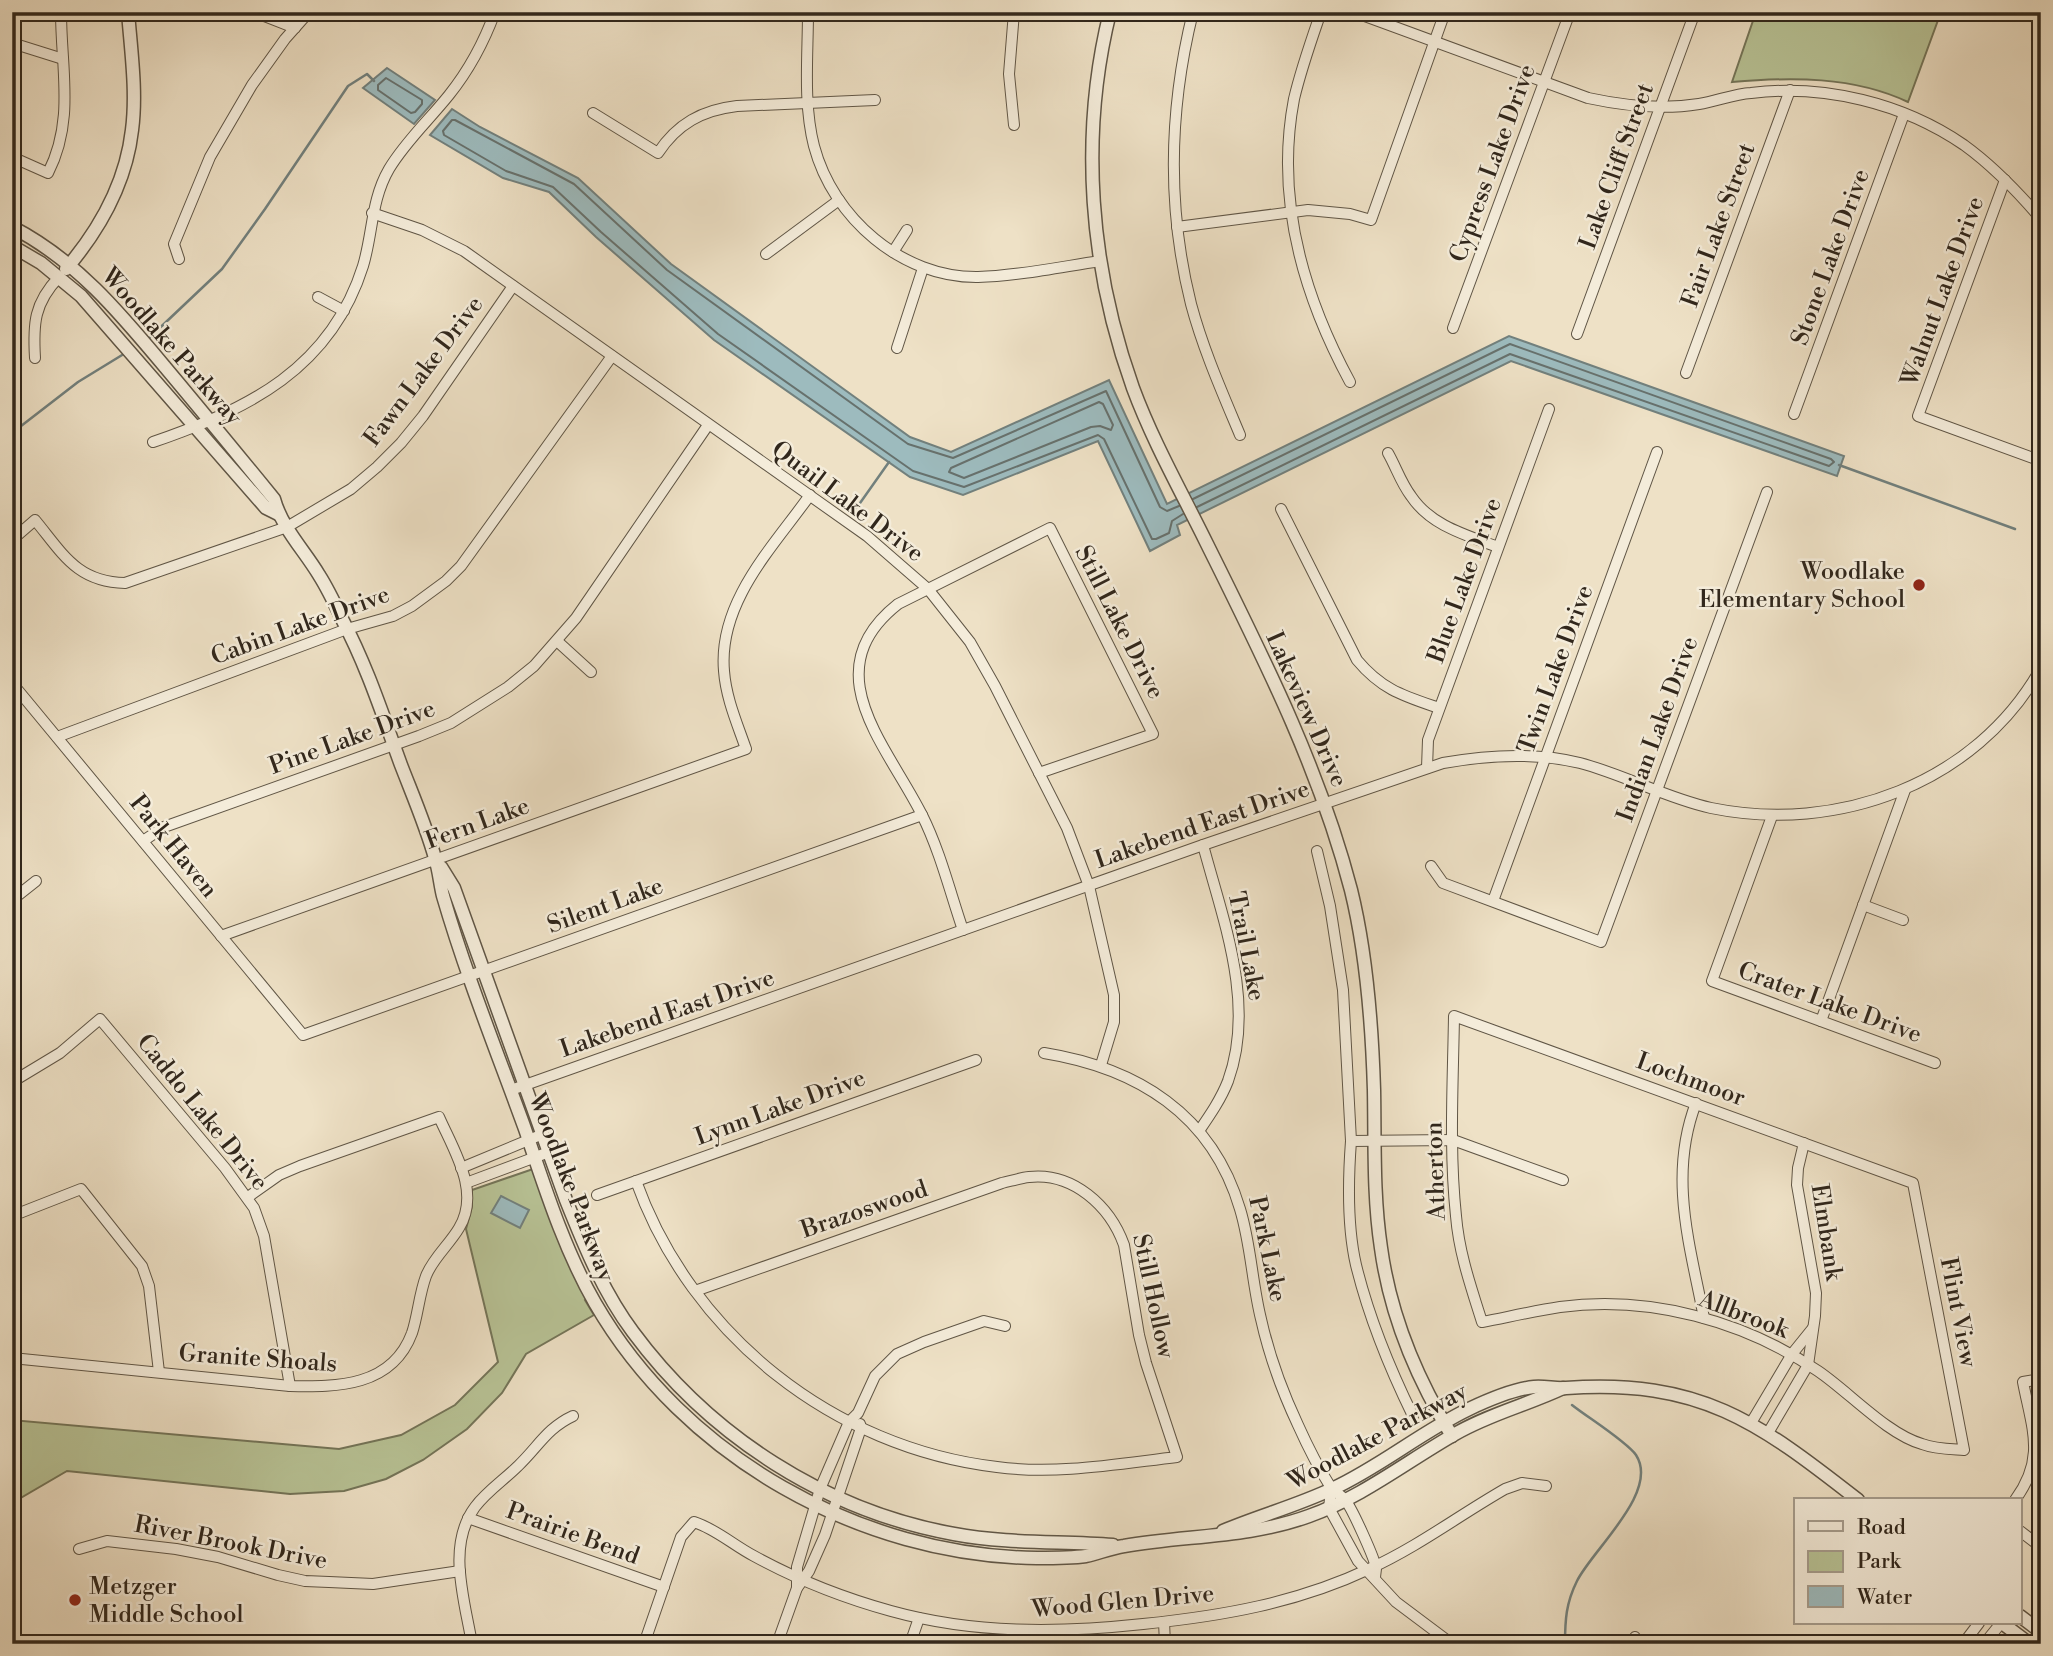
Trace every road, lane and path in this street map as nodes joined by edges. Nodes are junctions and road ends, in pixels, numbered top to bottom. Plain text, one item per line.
1 (61, 12) edge
2 (128, 12) edge
3 (254, 12) edge
4 (309, 12) edge
5 (495, 12) edge
6 (808, 12) edge
7 (1014, 12) edge
8 (1110, 12) edge
9 (1193, 12) edge
10 (1321, 12) edge
11 (1354, 12) edge
12 (1444, 12) edge
13 (1570, 12) edge
14 (1695, 12) edge
15 (295, 28) junction
16 (1434, 41) junction
17 (12, 43) edge
18 (63, 59) junction
19 (1544, 81) junction
20 (1790, 90) junction
21 (875, 100) dead end
22 (808, 102) junction
23 (1660, 107) junction
24 (593, 113) dead end
25 (1904, 114) junction
26 (1014, 125) dead end
27 (12, 157) edge
28 (2005, 180) junction
29 (839, 200) junction
30 (1290, 212) junction
31 (373, 213) junction
32 (2041, 219) edge
33 (12, 227) edge
34 (1177, 227) junction
35 (907, 230) dead end
36 (12, 246) edge
37 (893, 252) junction
38 (766, 254) dead end
39 (179, 259) dead end
40 (1100, 261) junction
41 (70, 265) junction
42 (923, 268) junction
43 (59, 277) junction
44 (513, 286) junction
45 (318, 297) dead end
46 (344, 310) junction
47 (1453, 328) dead end
48 (1577, 334) dead end
49 (897, 348) dead end
50 (612, 356) junction
51 (35, 358) dead end
52 (1686, 373) dead end
53 (1350, 382) dead end
54 (1549, 409) dead end
55 (1794, 414) dead end
56 (211, 422) junction
57 (708, 425) junction
58 (194, 428) junction
59 (1240, 435) dead end
60 (153, 442) dead end
61 (1657, 452) dead end
62 (1388, 453) dead end
63 (2041, 461) edge
64 (1767, 492) dead end
65 (810, 495) junction
66 (1281, 509) dead end
67 (278, 514) junction
68 (287, 527) junction
69 (12, 540) edge
70 (1498, 547) junction
71 (928, 589) junction
72 (347, 629) junction
73 (557, 641) junction
74 (2041, 668) edge
75 (591, 672) dead end
76 (12, 683) edge
77 (1439, 708) junction
78 (57, 737) junction
79 (394, 746) junction
80 (1545, 757) junction
81 (1427, 768) junction
82 (1039, 773) junction
83 (1657, 790) junction
84 (1905, 790) junction
85 (2041, 799) edge
86 (1326, 803) junction
87 (922, 815) junction
88 (1772, 816) junction
89 (2040, 829) edge
90 (143, 841) junction
91 (1203, 845) junction
92 (1317, 851) dead end
93 (436, 859) junction
94 (1431, 866) dead end
95 (36, 881) dead end
96 (1089, 886) junction
97 (12, 900) edge
98 (1493, 901) junction
99 (1863, 905) junction
100 (1903, 920) dead end
101 (964, 930) junction
102 (221, 936) junction
103 (485, 971) junction
104 (470, 975) junction
105 (1454, 1016) joint
106 (1821, 1021) junction
107 (303, 1035) joint
108 (1044, 1053) dead end
109 (976, 1059) dead end
110 (1935, 1063) dead end
111 (1101, 1065) junction
112 (12, 1082) edge
113 (526, 1085) junction
114 (511, 1090) junction
115 (1696, 1103) junction
116 (1199, 1131) junction
117 (543, 1134) junction
118 (528, 1140) junction
119 (1452, 1140) junction
120 (1351, 1141) junction
121 (1374, 1141) junction
122 (1804, 1143) junction
123 (499, 1152) junction
124 (549, 1152) junction
125 (535, 1158) junction
126 (461, 1168) junction
127 (505, 1169) junction
128 (1048, 1178) joint
129 (1563, 1180) dead end
130 (636, 1181) junction
131 (466, 1182) junction
132 (1913, 1183) joint
133 (597, 1195) dead end
134 (248, 1197) junction
135 (12, 1216) edge
136 (695, 1291) junction
137 (1704, 1318) junction
138 (1482, 1322) joint
139 (1005, 1326) dead end
140 (1813, 1328) junction
141 (1792, 1354) junction
142 (12, 1358) edge
143 (1808, 1365) junction
144 (159, 1372) junction
145 (2041, 1379) edge
146 (290, 1386) junction
147 (1563, 1388) junction
148 (858, 1413) junction
149 (573, 1416) dead end
150 (1413, 1416) dead end
151 (849, 1422) junction
152 (1444, 1423) junction
153 (1751, 1423) junction
154 (861, 1428) junction
155 (1768, 1433) junction
156 (1451, 1436) junction
157 (1964, 1450) joint
158 (834, 1457) junction
159 (850, 1463) junction
160 (1546, 1486) dead end
161 (820, 1489) junction
162 (1331, 1490) junction
163 (839, 1497) junction
164 (1855, 1498) edge
165 (2016, 1498) edge
166 (1346, 1500) junction
167 (816, 1505) junction
168 (1329, 1508) junction
169 (834, 1513) junction
170 (468, 1518) junction
171 (1360, 1531) junction
172 (2022, 1533) edge
173 (1213, 1535) junction
174 (806, 1538) junction
175 (1347, 1538) junction
176 (821, 1543) junction
177 (1120, 1546) junction
178 (2041, 1547) edge
179 (79, 1549) dead end
180 (1371, 1568) junction
181 (460, 1571) junction
182 (801, 1577) junction
183 (664, 1587) junction
184 (919, 1618) junction
185 (2022, 1618) edge
186 (1164, 1622) junction
187 (1978, 1624) edge
188 (2000, 1624) edge
189 (2002, 1624) edge
190 (1041, 1631) junction
191 (2041, 1632) edge
192 (472, 1644) edge
193 (644, 1644) edge
194 (777, 1644) edge
195 (910, 1644) edge
196 (1040, 1644) edge
197 (1165, 1644) edge
198 (1452, 1644) edge
199 (1962, 1644) edge
200 (1984, 1644) edge
201 (2030, 1644) edge

1 - 18 street
2 - 41 street
3 - 15 street
4 - 15 street
5 - 31 street
6 - 22 street
7 - 26 street
8 - 40 street, Lakeview Drive
9 - 34 street
10 - 30 street
11 - 16 street
12 - 16 street
13 - 19 street, Cypress Lake Drive
14 - 23 street, Lake Cliff Street
15 - 39 street
16 - 19 street
16 - 30 street
17 - 18 street
18 - 27 street
19 - 23 street
19 - 47 street, Cypress Lake Drive
20 - 23 street
20 - 25 street
20 - 52 street, Fair Lake Street
21 - 22 street
22 - 24 street
22 - 29 street
23 - 48 street, Lake Cliff Street
25 - 28 street
25 - 55 street, Stone Lake Drive
28 - 32 street
28 - 63 street, Walnut Lake Drive
29 - 37 street
29 - 38 street
30 - 34 street
30 - 53 street
31 - 44 street, Quail Lake Drive
31 - 46 street
33 - 41 street, Woodlake Parkway
34 - 59 street
35 - 37 street
36 - 43 street, Woodlake Parkway
37 - 42 street
40 - 42 street
40 - 86 street, Lakeview Drive
41 - 43 street
41 - 56 street, Woodlake Parkway
42 - 49 street
43 - 51 street
43 - 58 street, Woodlake Parkway
44 - 50 street, Quail Lake Drive
44 - 68 street, Fawn Lake Drive
45 - 46 street
46 - 56 street
50 - 57 street, Quail Lake Drive
50 - 72 street, Cabin Lake Drive
54 - 70 street, Blue Lake Drive
56 - 58 street
56 - 67 street, Woodlake Parkway
57 - 65 street, Quail Lake Drive
57 - 73 street, Pine Lake Drive
58 - 60 street, Woodlake Parkway
58 - 67 street, Woodlake Parkway
61 - 80 street, Twin Lake Drive
62 - 70 street
64 - 83 street, Indian Lake Drive
65 - 71 street, Quail Lake Drive
65 - 93 street, Fern Lake
66 - 77 street
67 - 68 street, Woodlake Parkway
68 - 69 street, Fawn Lake Drive
68 - 72 street, Woodlake Parkway
70 - 77 street, Blue Lake Drive
71 - 82 street, Quail Lake Drive
71 - 82 street, Still Lake Drive
71 - 87 street
72 - 78 street, Cabin Lake Drive
72 - 79 street, Woodlake Parkway
73 - 75 street
73 - 79 street, Pine Lake Drive
74 - 84 street, Lakebend East Drive
76 - 78 street, Park Haven
77 - 81 street, Blue Lake Drive
78 - 90 street, Park Haven
79 - 90 street, Pine Lake Drive
79 - 93 street, Woodlake Parkway
80 - 81 street, Lakebend East Drive
80 - 83 street, Lakebend East Drive
80 - 98 street, Twin Lake Drive
81 - 86 street, Lakebend East Drive
82 - 96 street, Quail Lake Drive
83 - 88 street, Lakebend East Drive
83 - 98 street, Indian Lake Drive
84 - 88 street, Lakebend East Drive
84 - 99 street
85 - 89 street
86 - 91 street, Lakebend East Drive
86 - 121 street, Lakeview Drive
87 - 101 street
87 - 103 street, Silent Lake
88 - 106 street, Crater Lake Drive
90 - 102 street, Park Haven
91 - 96 street, Lakebend East Drive
91 - 116 street, Trail Lake
92 - 120 street
93 - 102 street, Fern Lake
93 - 103 street, Woodlake Parkway
93 - 104 street, Woodlake Parkway
94 - 98 street
95 - 97 street
96 - 101 street, Lakebend East Drive
96 - 111 street, Quail Lake Drive
99 - 100 street
99 - 106 street
101 - 113 street, Lakebend East Drive
102 - 107 street, Park Haven
103 - 104 street, Silent Lake
103 - 113 street, Woodlake Parkway
104 - 107 street, Silent Lake
104 - 114 street, Woodlake Parkway
105 - 115 street, Lochmoor
105 - 119 street, Atherton
106 - 110 street, Crater Lake Drive
108 - 111 street, Park Lake
109 - 130 street, Lynn Lake Drive
111 - 116 street, Park Lake
112 - 134 street, Caddo Lake Drive
113 - 114 street, Lakebend East Drive
113 - 117 street, Woodlake Parkway
114 - 118 street, Woodlake Parkway
115 - 122 street, Lochmoor
115 - 137 street
116 - 162 street, Park Lake
117 - 118 street
117 - 124 street, Woodlake Parkway
118 - 123 street
118 - 125 street, Woodlake Parkway
119 - 121 street
119 - 129 street
119 - 138 street, Atherton
120 - 121 street
120 - 150 street
121 - 152 street, Lakeview Drive
122 - 132 street, Lochmoor
122 - 140 street, Elmbank
123 - 126 street
123 - 127 street
124 - 125 street
124 - 161 street, Woodlake Parkway
125 - 127 street
125 - 167 street, Woodlake Parkway
126 - 131 street, Granite Shoals
126 - 134 street, Granite Shoals
127 - 131 street
128 - 136 street, Brazoswood
128 - 154 street, Still Hollow
130 - 133 street, Lynn Lake Drive
130 - 136 street
131 - 146 street, Granite Shoals
132 - 157 street, Flint View
134 - 146 street, Caddo Lake Drive
135 - 144 street
136 - 151 street
137 - 138 street, Allbrook
137 - 141 street, Allbrook
139 - 148 street
140 - 141 street
140 - 143 street, Elmbank
141 - 143 street, Allbrook
141 - 153 street
142 - 144 street, Granite Shoals
143 - 155 street, Elmbank
143 - 157 street, Allbrook
144 - 146 street, Granite Shoals
145 - 165 street
147 - 152 street, Woodlake Parkway
147 - 153 street, Woodlake Parkway
147 - 156 street, Woodlake Parkway
148 - 151 street
148 - 154 street
149 - 170 street
151 - 154 street
151 - 158 street
152 - 156 street, Lakeview Drive
152 - 162 street, Woodlake Parkway
153 - 155 street, Woodlake Parkway
154 - 159 street
155 - 164 street, Woodlake Parkway
156 - 166 street, Woodlake Parkway
158 - 159 street
158 - 161 street
159 - 163 street
160 - 180 street, Wood Glen Drive
161 - 163 street, Woodlake Parkway
161 - 167 street
162 - 166 street, Park Lake
162 - 168 street
162 - 173 street, Woodlake Parkway
163 - 169 street
163 - 177 street, Woodlake Parkway
166 - 168 street, Woodlake Parkway
166 - 171 street
167 - 169 street, Woodlake Parkway
167 - 174 street
168 - 173 street, Woodlake Parkway
168 - 175 street
169 - 176 street
169 - 177 street, Woodlake Parkway
170 - 181 street
170 - 183 street, Prairie Bend
171 - 175 street
171 - 180 street
172 - 178 street
173 - 177 street, Woodlake Parkway
174 - 176 street
174 - 182 street
175 - 180 street
176 - 182 street
179 - 181 street, River Brook Drive
180 - 186 street, Wood Glen Drive
180 - 198 street
181 - 192 street
182 - 183 street, Wood Glen Drive
182 - 184 street, Wood Glen Drive
182 - 194 street
183 - 193 street
184 - 190 street, Wood Glen Drive
184 - 195 street
185 - 191 street
186 - 190 street, Wood Glen Drive
186 - 197 street
187 - 199 street
188 - 200 street
189 - 201 street
190 - 196 street

